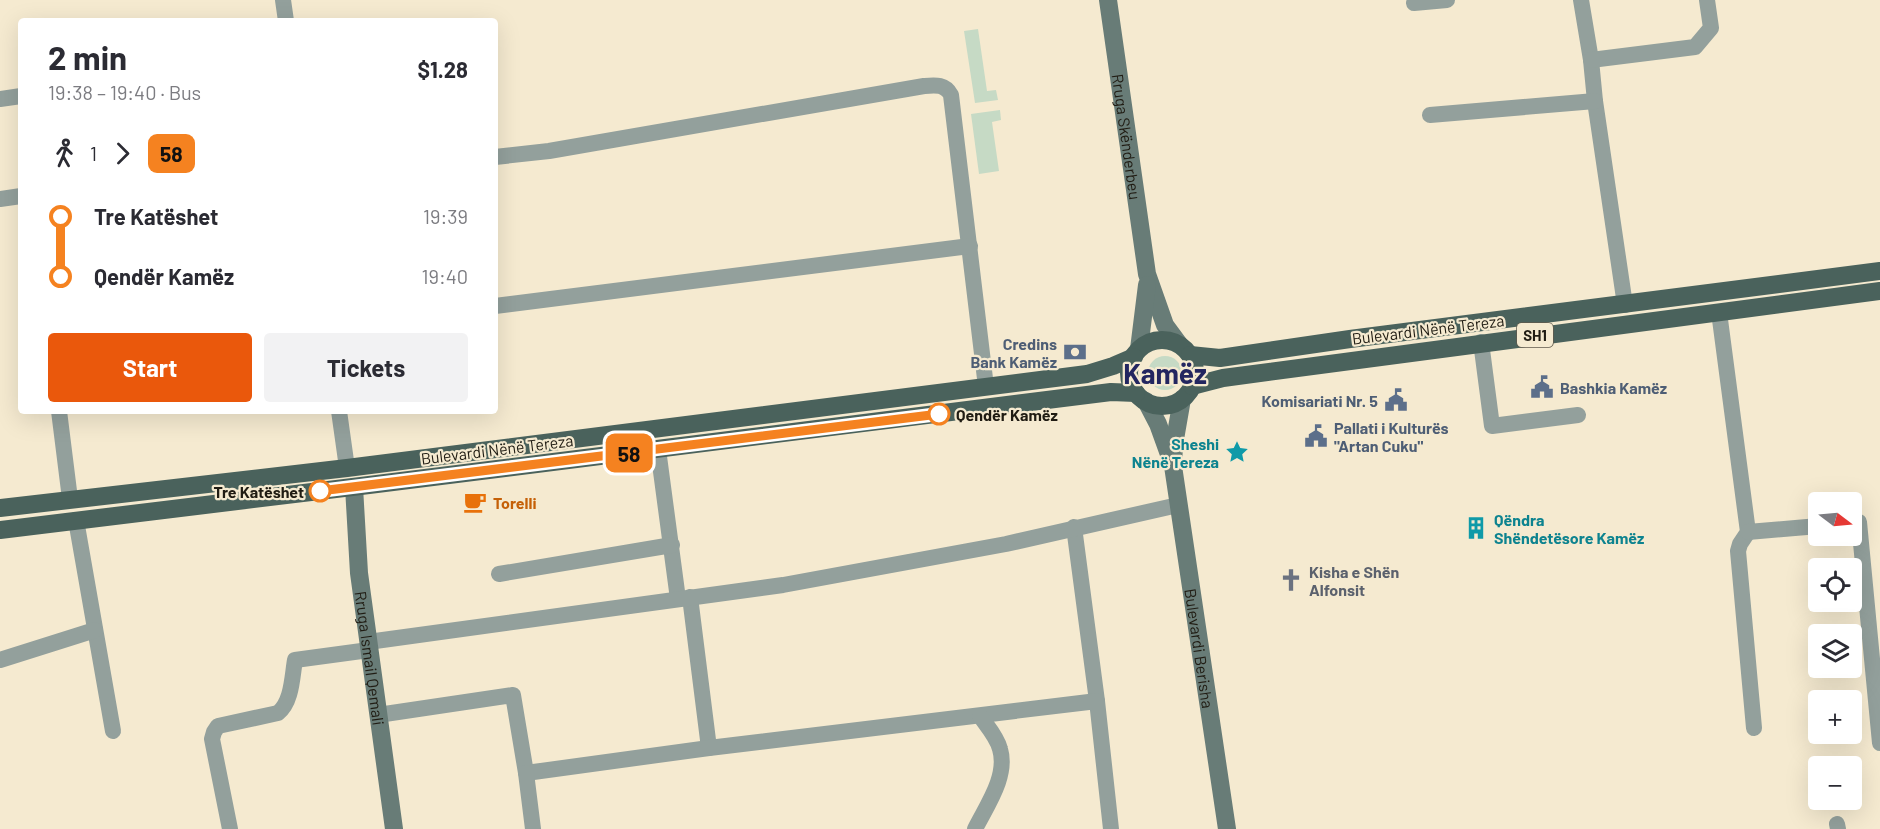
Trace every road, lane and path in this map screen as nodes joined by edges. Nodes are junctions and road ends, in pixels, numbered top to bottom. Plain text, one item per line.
1 (283, 0) edge
2 (1107, 0) edge
3 (1446, 0) edge
4 (1581, 0) edge
5 (1707, 0) edge
6 (1414, 3) dead end
7 (286, 18) edge
8 (1591, 60) junction
9 (18, 96) edge
10 (0, 99) edge
11 (1595, 101) junction
12 (1430, 115) dead end
13 (498, 157) edge
14 (18, 196) edge
15 (0, 199) edge
16 (970, 246) junction
17 (1880, 271) edge
18 (1147, 274) junction
19 (1880, 291) edge
20 (1625, 305) junction
21 (498, 306) edge
22 (1719, 312) junction
23 (1628, 324) junction
24 (1480, 342) junction
25 (1185, 350) junction
26 (1136, 353) junction
27 (986, 387) junction
28 (1187, 393) junction
29 (1141, 397) junction
30 (59, 414) edge
31 (339, 414) edge
32 (1578, 415) dead end
33 (658, 449) junction
34 (1173, 466) junction
35 (347, 468) junction
36 (354, 487) junction
37 (70, 499) junction
38 (1178, 505) junction
39 (0, 508) edge
40 (76, 520) junction
41 (1074, 527) junction
42 (1808, 527) edge
43 (0, 530) edge
44 (1748, 532) junction
45 (672, 545) junction
46 (1860, 546) edge
47 (499, 574) dead end
48 (684, 598) junction
49 (95, 630) junction
50 (368, 646) junction
51 (0, 660) edge
52 (1097, 701) junction
53 (378, 715) junction
54 (980, 716) junction
55 (1754, 728) dead end
56 (113, 731) dead end
57 (1880, 743) edge
58 (709, 748) junction
59 (526, 773) junction
60 (230, 829) edge
61 (394, 829) edge
62 (533, 829) edge
63 (975, 829) edge
64 (1111, 829) edge
65 (1227, 829) edge

1 - 7 street
2 - 18 main road, Rruga Skënderbeu
3 - 6 street
4 - 8 street
5 - 8 street
8 - 11 street
9 - 10 street
11 - 12 street
11 - 20 street
13 - 16 street
14 - 15 street
16 - 21 street
16 - 27 street
17 - 20 main road, Bulevardi Nënë Tereza / SH1
18 - 25 main road, Rruga Skënderbeu
18 - 26 main road, Rruga Skënderbeu
19 - 22 main road, Bulevardi Nënë Tereza / SH1
20 - 23 main road
20 - 25 main road, Bulevardi Nënë Tereza / SH1
22 - 23 main road, Bulevardi Nënë Tereza / SH1
22 - 44 street
23 - 24 main road, Bulevardi Nënë Tereza / SH1
24 - 28 main road, Bulevardi Nënë Tereza / SH1
24 - 32 street
25 - 26 main road, Bulevardi Nënë Tereza / SH1
25 - 28 main road
26 - 27 main road, Bulevardi Nënë Tereza / SH1
26 - 29 main road
27 - 35 main road, Bulevardi Nënë Tereza / SH1
28 - 29 main road, Bulevardi Nënë Tereza / SH1
28 - 34 main road, Bulevardi Berisha
29 - 33 main road, Bulevardi Nënë Tereza / SH1
29 - 34 main road, Bulevardi Berisha
30 - 37 street
31 - 35 street
33 - 36 main road, Bulevardi Nënë Tereza / SH1
33 - 45 street
34 - 38 main road, Bulevardi Berisha
35 - 37 main road, Bulevardi Nënë Tereza / SH1
36 - 40 main road, Bulevardi Nënë Tereza / SH1
36 - 50 main road, Rruga Ismail Qemali
37 - 39 main road, Bulevardi Nënë Tereza / SH1
38 - 41 street
38 - 65 main road, Bulevardi Berisha
40 - 43 main road, Bulevardi Nënë Tereza / SH1
40 - 49 street
41 - 48 street
41 - 52 street
42 - 44 street
44 - 55 street
45 - 47 street
45 - 48 street
46 - 57 street
48 - 50 street
48 - 58 street
49 - 51 street
49 - 56 street
50 - 53 main road, Rruga Ismail Qemali
50 - 60 street
52 - 54 street
52 - 64 street
53 - 59 street
53 - 61 main road, Rruga Ismail Qemali
54 - 58 street
54 - 63 street
58 - 59 street
59 - 62 street

